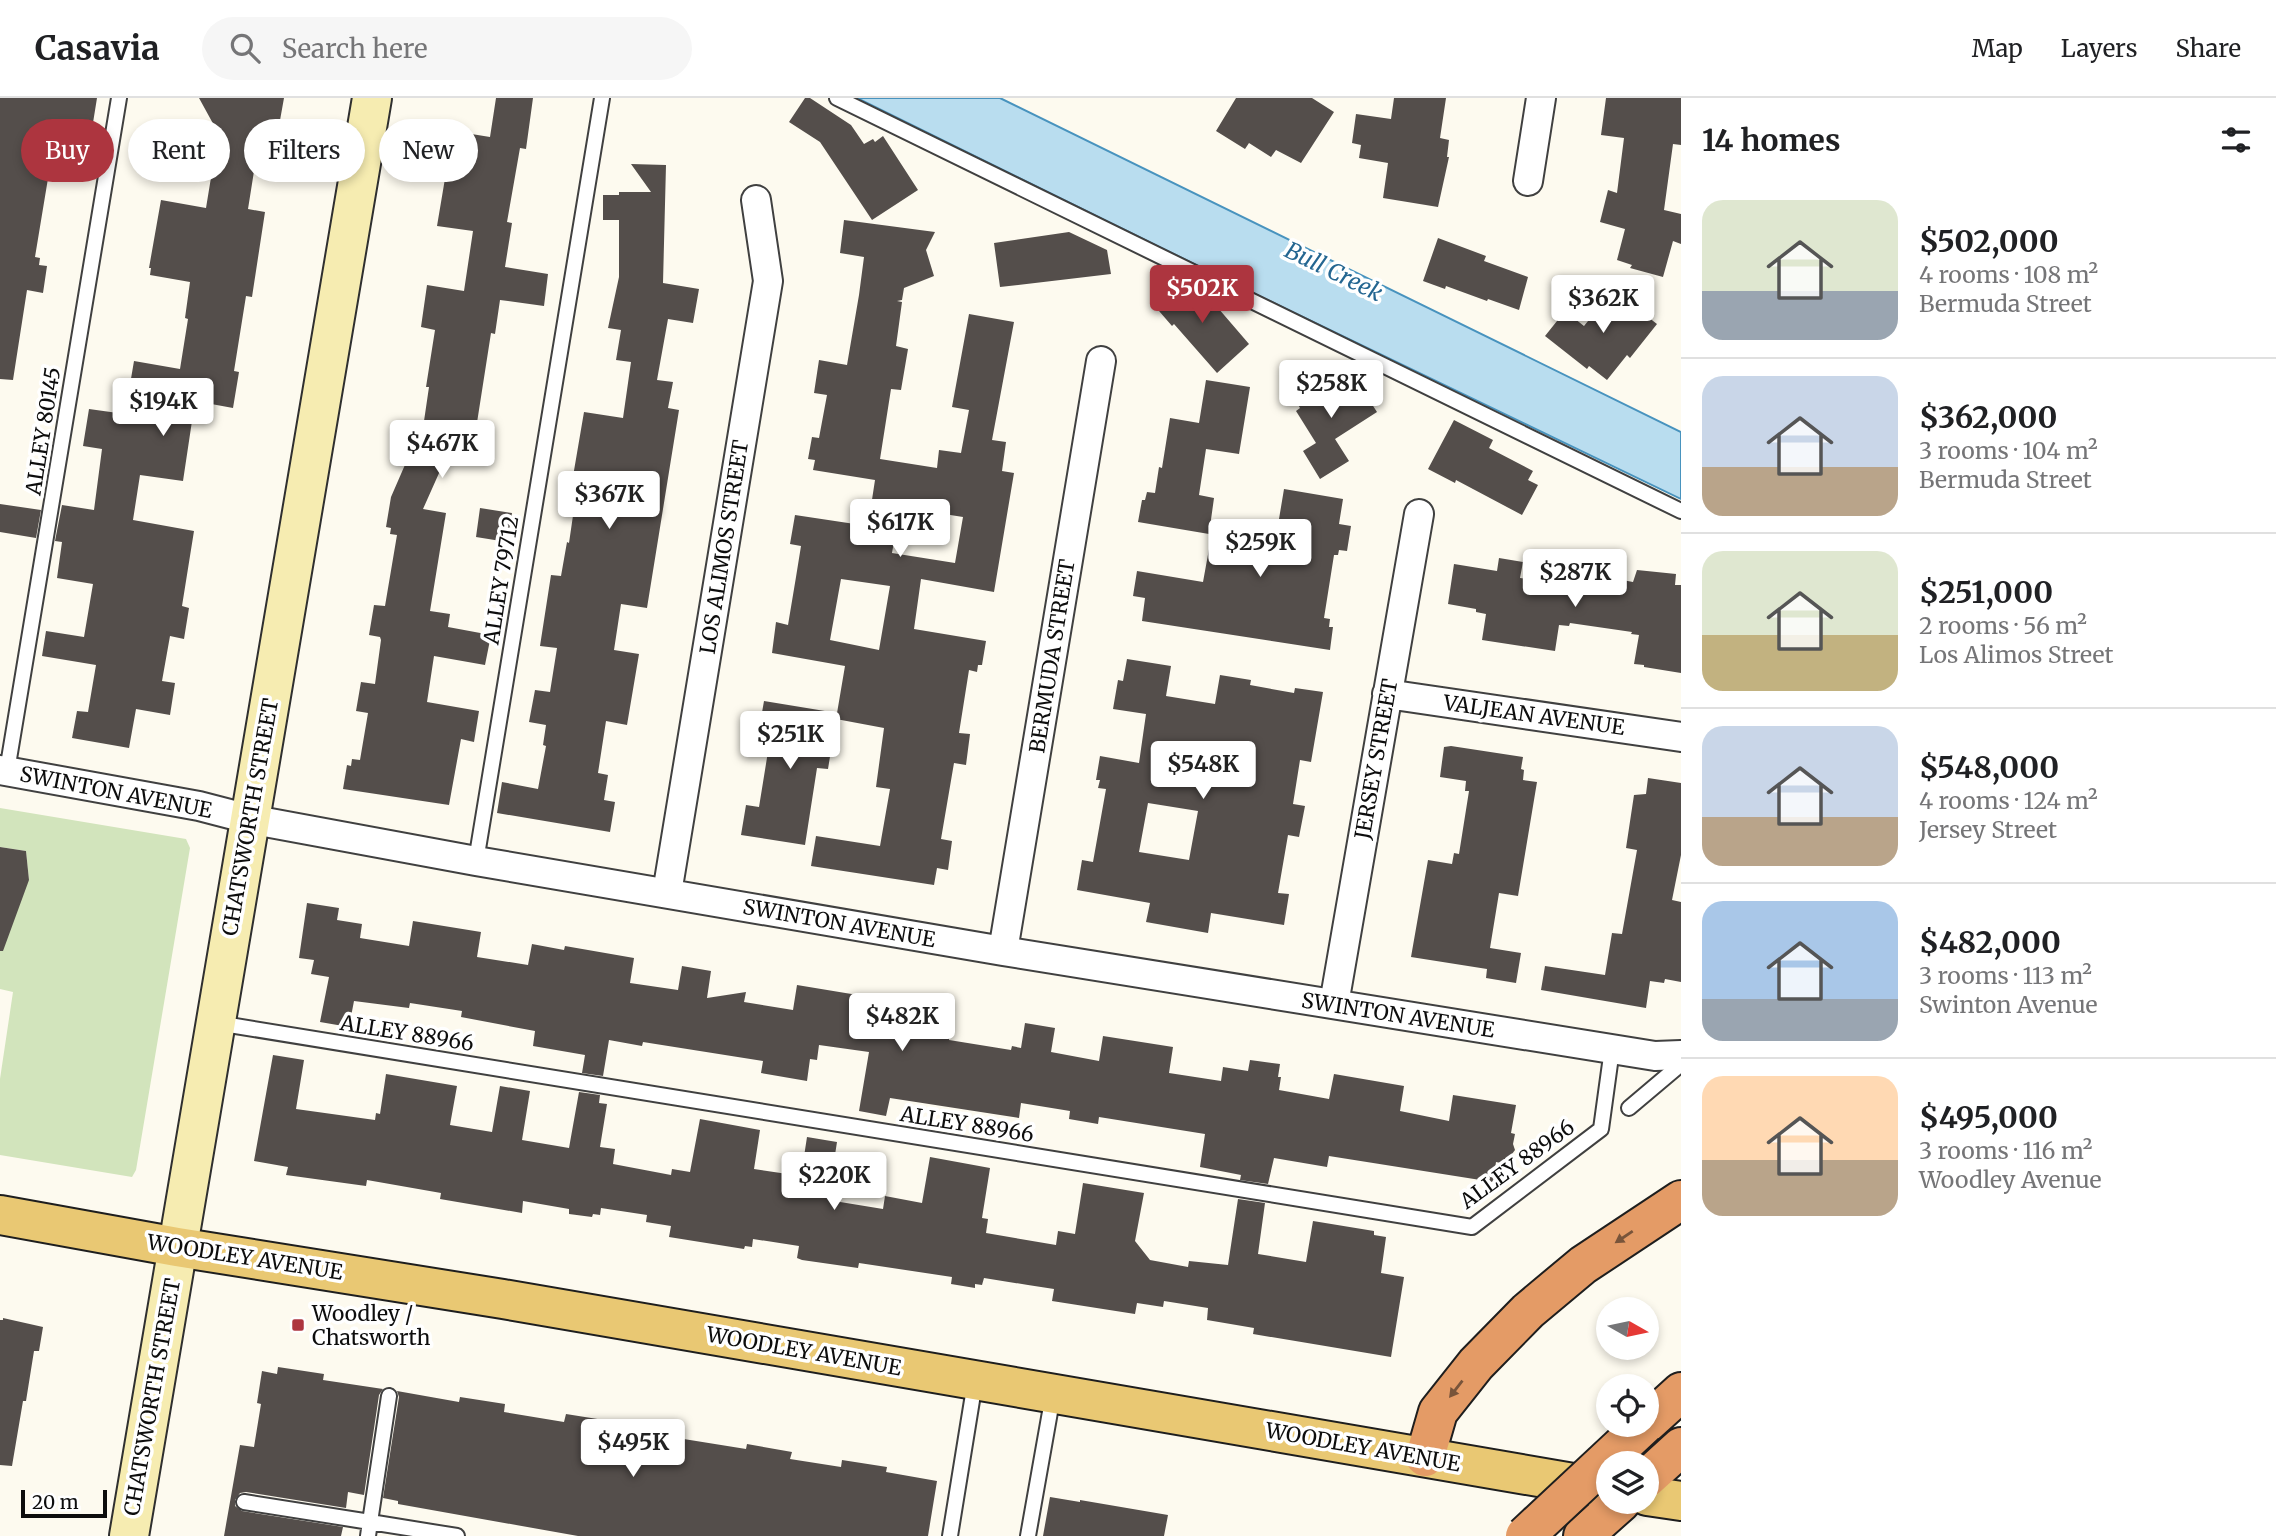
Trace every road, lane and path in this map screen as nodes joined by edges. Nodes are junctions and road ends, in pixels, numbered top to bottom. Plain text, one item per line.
1 (119, 98) edge
2 (372, 98) edge
3 (602, 98) edge
4 (837, 98) edge
5 (1541, 98) edge
6 (1528, 181) dead end
7 (756, 200) dead end
8 (1101, 361) dead end
9 (1681, 511) edge
10 (1419, 514) dead end
11 (1387, 694) junction
12 (1681, 737) edge
13 (4, 770) edge
14 (250, 819) junction
15 (476, 861) junction
16 (667, 893) junction
17 (1003, 951) junction
18 (1334, 1004) junction
19 (215, 1023) junction
20 (1612, 1049) junction
21 (1681, 1055) edge
22 (1681, 1064) edge
23 (1629, 1108) dead end
24 (1681, 1200) edge
25 (0, 1215) edge
26 (177, 1247) junction
27 (975, 1380) junction
28 (1053, 1393) junction
29 (1678, 1395) edge
30 (389, 1396) dead end
31 (1659, 1412) edge
32 (1632, 1437) edge
33 (1681, 1447) edge
34 (1425, 1457) junction
35 (1659, 1467) edge
36 (1596, 1487) edge
37 (1659, 1498) edge
38 (244, 1502) dead end
39 (1681, 1502) edge
40 (1608, 1514) edge
41 (369, 1529) edge
42 (129, 1536) edge
43 (457, 1536) edge
44 (950, 1536) edge
45 (1028, 1536) edge
46 (1525, 1536) edge
47 (1583, 1536) edge

1 - 13 lane, ALLEY 80145
2 - 14 main road, CHATSWORTH STREET
3 - 15 lane, ALLEY 79712
4 - 9 lane
5 - 6 street
7 - 16 street, LOS ALIMOS STREET
8 - 17 street, BERMUDA STREET
10 - 11 street, JERSEY STREET
11 - 12 street, VALJEAN AVENUE
11 - 18 street, JERSEY STREET
13 - 14 street, SWINTON AVENUE
14 - 15 street, SWINTON AVENUE
14 - 19 main road, CHATSWORTH STREET
15 - 16 street, SWINTON AVENUE
16 - 17 street, SWINTON AVENUE
17 - 18 street, SWINTON AVENUE
18 - 20 street, SWINTON AVENUE
19 - 20 lane, ALLEY 88966
19 - 26 main road, CHATSWORTH STREET
20 - 21 street, SWINTON AVENUE
22 - 23 lane
24 -> 34 highway
25 - 26 main road, WOODLEY AVENUE
26 - 27 main road, WOODLEY AVENUE
26 - 42 main road, CHATSWORTH STREET
27 - 28 main road, WOODLEY AVENUE
27 - 44 lane
28 - 34 main road, WOODLEY AVENUE
28 - 45 lane
29 - 31 highway
30 - 41 lane
32 - 46 highway, bridge
33 - 35 highway
34 - 36 main road, WOODLEY AVENUE
37 - 39 main road
38 - 41 lane
40 - 47 highway
41 - 43 lane

